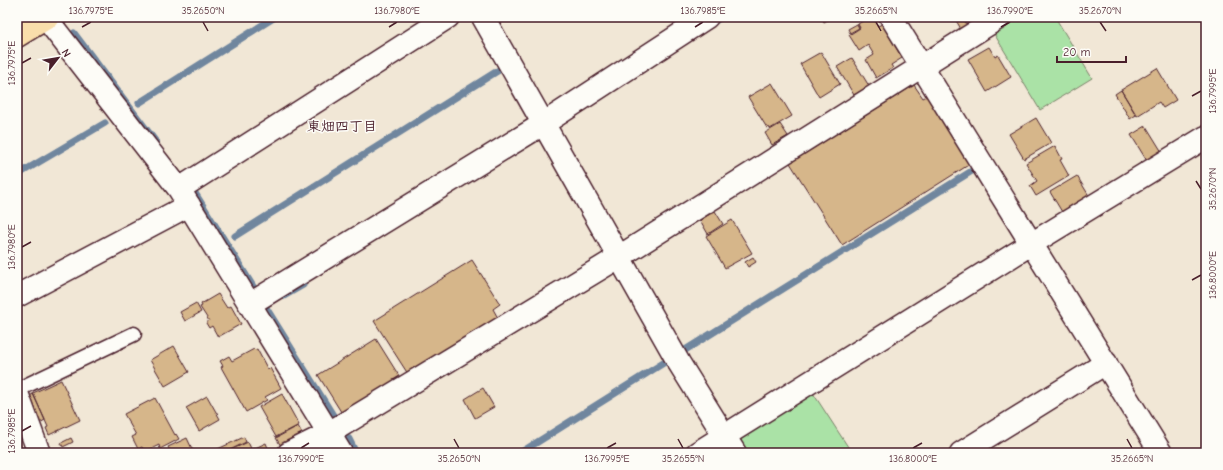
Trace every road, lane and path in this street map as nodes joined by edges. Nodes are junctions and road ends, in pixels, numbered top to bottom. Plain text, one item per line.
1 (46, 17) edge
2 (448, 17) edge
3 (483, 17) edge
4 (707, 17) edge
5 (891, 17) edge
6 (1000, 17) edge
7 (17, 36) edge
8 (921, 66) junction
9 (543, 124) junction
10 (1206, 137) edge
11 (184, 197) junction
12 (1031, 244) junction
13 (619, 257) junction
14 (17, 296) edge
15 (250, 304) junction
16 (134, 334) dead end
17 (1106, 363) junction
18 (17, 391) edge
19 (329, 433) junction
20 (730, 444) edge
21 (39, 453) edge
22 (289, 453) edge
23 (341, 453) edge
24 (697, 453) edge
25 (961, 453) edge
26 (1162, 453) edge

1 - 7 main road
1 - 11 street
2 - 11 street
3 - 9 street
4 - 9 street
5 - 8 street
6 - 8 street
8 - 12 street
8 - 13 street
9 - 13 street
9 - 15 street
10 - 12 street
11 - 14 street
11 - 15 street
12 - 17 street
12 - 20 street
13 - 19 street
13 - 20 street
15 - 19 street
16 - 18 lane
17 - 25 street
17 - 26 street
18 - 21 street
19 - 22 street
19 - 23 street
20 - 24 street

